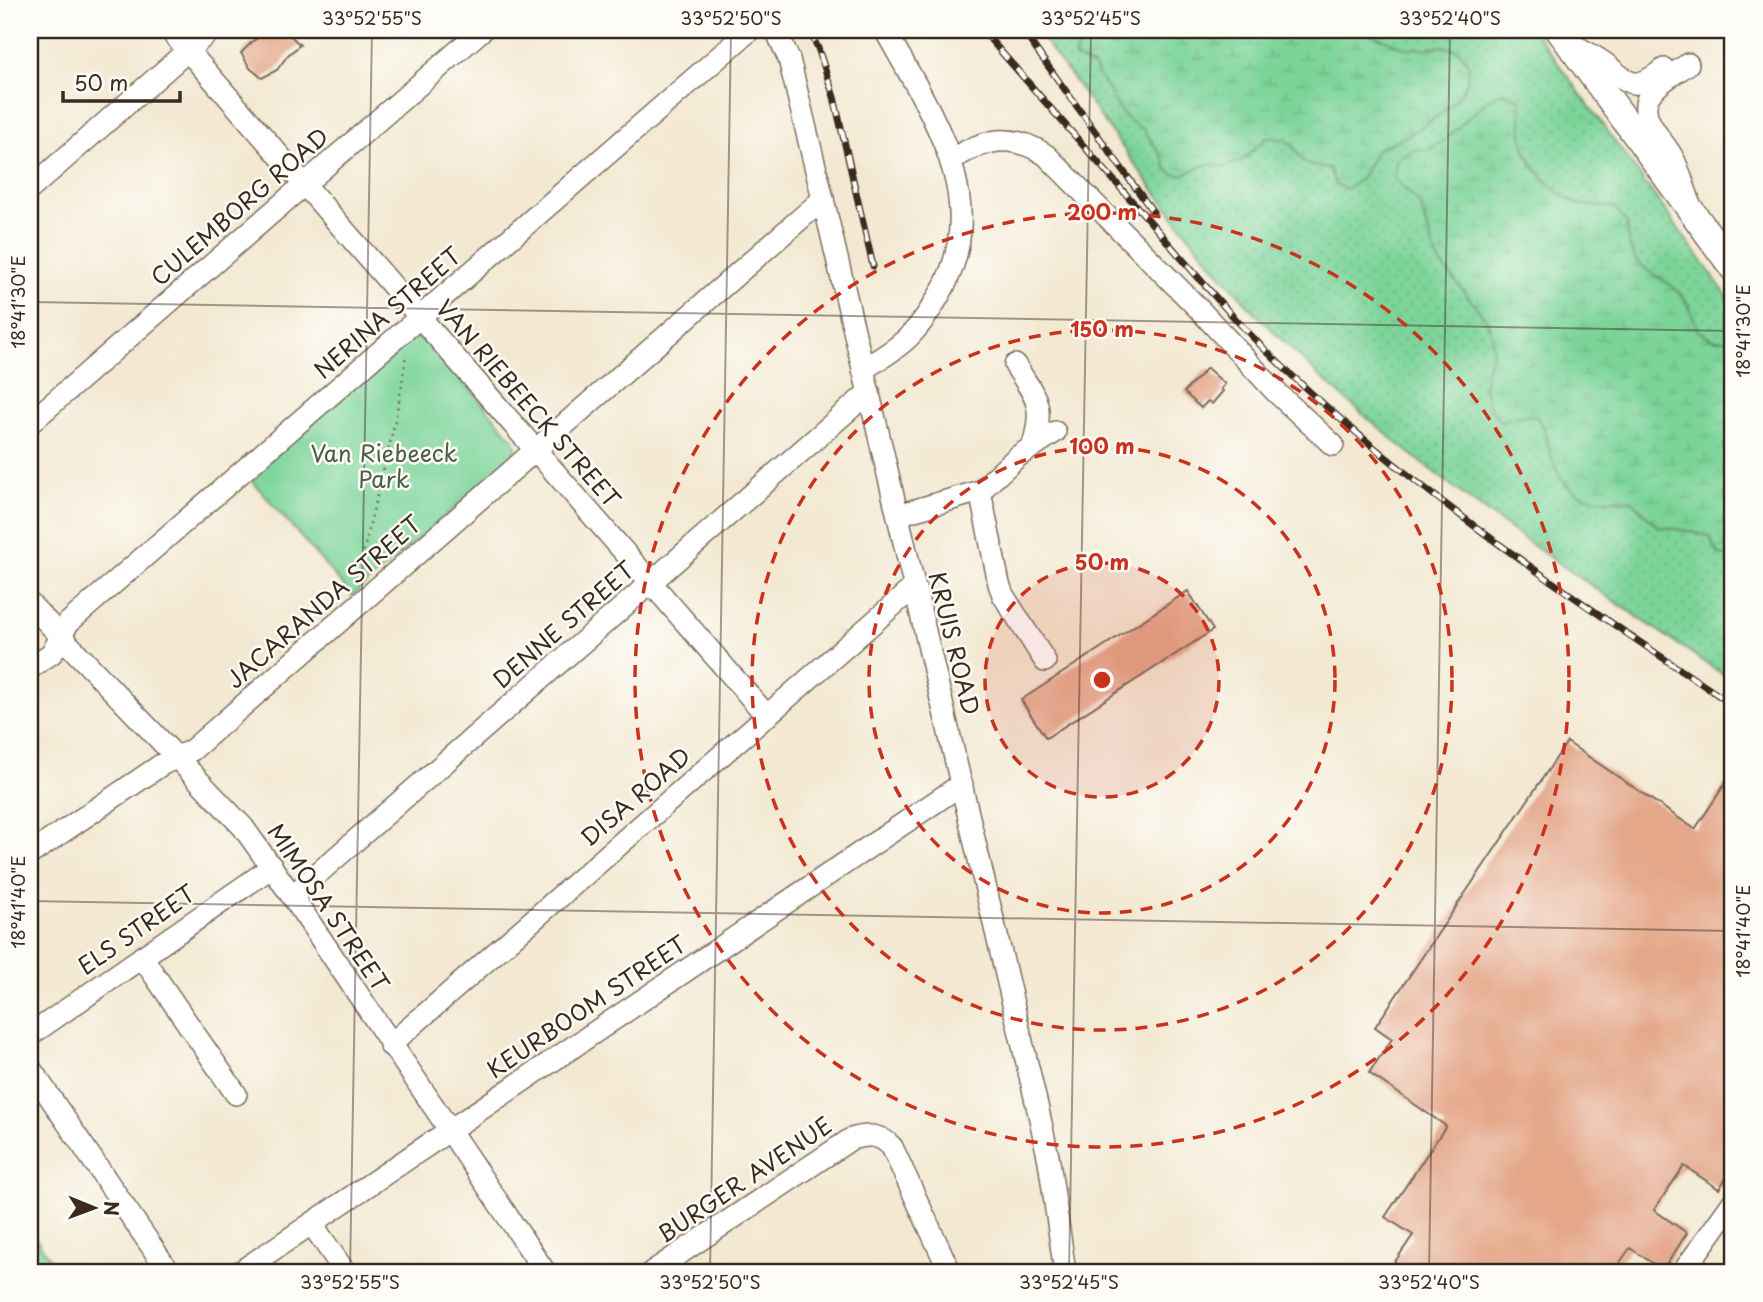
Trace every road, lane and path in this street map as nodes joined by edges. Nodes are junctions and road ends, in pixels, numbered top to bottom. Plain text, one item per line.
1 (170, 30) edge
2 (211, 30) edge
3 (482, 30) edge
4 (750, 30) edge
5 (776, 30) edge
6 (885, 30) edge
7 (1563, 36) edge
8 (188, 50) junction
9 (951, 160) junction
10 (304, 184) junction
11 (30, 189) edge
12 (823, 199) junction
13 (1693, 211) junction
14 (1732, 265) edge
15 (414, 323) junction
16 (1015, 365) dead end
17 (863, 369) junction
18 (869, 392) junction
19 (30, 423) edge
20 (1055, 432) dead end
21 (1033, 445) junction
22 (1333, 445) dead end
23 (536, 451) junction
24 (980, 491) junction
25 (898, 515) junction
26 (651, 582) junction
27 (914, 587) junction
28 (30, 604) edge
29 (352, 610) junction
30 (61, 636) junction
31 (1045, 661) dead end
32 (30, 668) edge
33 (767, 716) junction
34 (178, 757) junction
35 (962, 783) junction
36 (30, 855) edge
37 (272, 867) junction
38 (292, 896) junction
39 (142, 957) junction
40 (30, 1035) edge
41 (390, 1045) junction
42 (30, 1068) edge
43 (236, 1094) dead end
44 (449, 1130) junction
45 (1733, 1202) edge
46 (312, 1224) junction
47 (169, 1272) edge
48 (240, 1272) edge
49 (345, 1272) edge
50 (545, 1272) edge
51 (652, 1272) edge
52 (950, 1272) edge
53 (1064, 1272) edge
54 (1683, 1272) edge

1 - 8 street, VAN RIEBEECK STREET
2 - 8 street
3 - 10 street, CULEMBORG ROAD
4 - 15 street, NERINA STREET
5 - 12 street, KRUIS ROAD
6 - 9 street
7 - 13 main road
7 - 13 street
8 - 10 street, VAN RIEBEECK STREET
8 - 11 street
9 - 17 street
9 - 22 street
10 - 15 street, VAN RIEBEECK STREET
10 - 19 street, CULEMBORG ROAD
12 - 17 street, KRUIS ROAD
12 - 23 street, JACARANDA STREET
13 - 14 main road
15 - 23 street, VAN RIEBEECK STREET
15 - 29 path
15 - 30 street, NERINA STREET
16 - 21 street
17 - 18 street, KRUIS ROAD
18 - 25 street, KRUIS ROAD
18 - 26 street, DENNE STREET
20 - 21 street
21 - 24 street
23 - 26 street, VAN RIEBEECK STREET
23 - 29 street, JACARANDA STREET
24 - 25 street
24 - 31 street
25 - 27 street, KRUIS ROAD
26 - 33 street, VAN RIEBEECK STREET
26 - 38 street, DENNE STREET
27 - 33 street, DISA ROAD
27 - 35 street, KRUIS ROAD
28 - 30 street, MIMOSA STREET
29 - 34 street, JACARANDA STREET
30 - 32 street, NERINA STREET
30 - 34 street, MIMOSA STREET
33 - 41 street, DISA ROAD
34 - 36 street, JACARANDA STREET
34 - 37 street, MIMOSA STREET
35 - 44 street, KEURBOOM STREET
35 - 53 street, KRUIS ROAD
37 - 38 street, MIMOSA STREET
37 - 39 street, ELS STREET
38 - 41 street, MIMOSA STREET
39 - 40 street, ELS STREET
39 - 43 street
41 - 44 street, MIMOSA STREET
42 - 47 street
44 - 46 street, KEURBOOM STREET
44 - 50 street, MIMOSA STREET
45 - 54 street
46 - 48 street, KEURBOOM STREET
46 - 49 street
51 - 52 street, BURGER AVENUE

